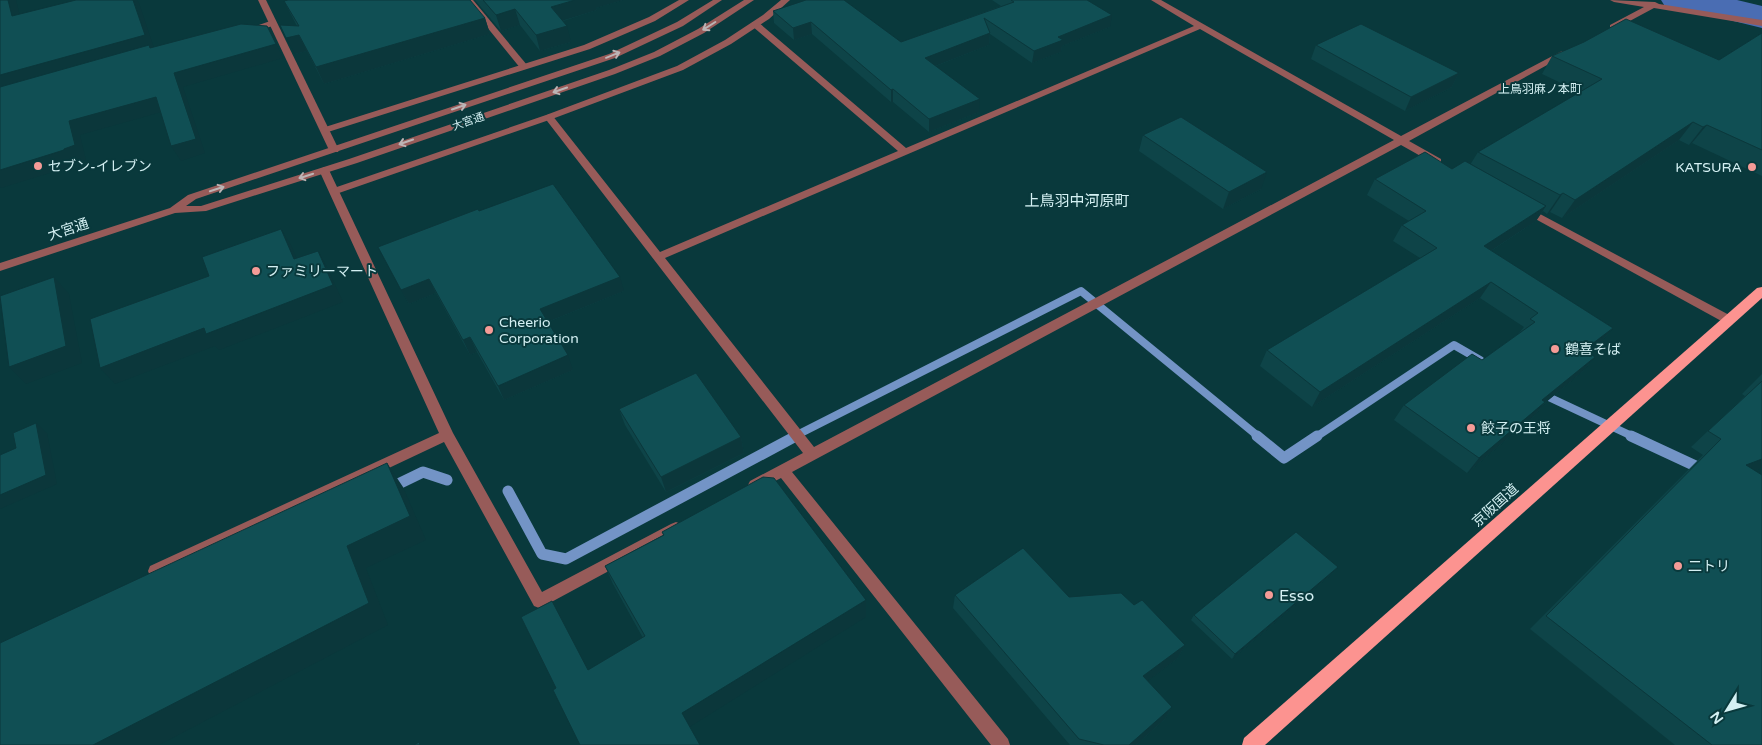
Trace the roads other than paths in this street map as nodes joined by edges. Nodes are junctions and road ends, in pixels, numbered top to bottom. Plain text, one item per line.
1 (262, 0) edge
2 (469, 0) edge
3 (685, 0) edge
4 (718, 0) edge
5 (750, 0) edge
6 (786, 0) edge
7 (1155, 0) edge
8 (1614, 0) edge
9 (1655, 4) junction
10 (273, 23) junction
11 (1762, 23) edge
12 (754, 24) junction
13 (1199, 27) junction
14 (1602, 32) edge
15 (236, 34) edge
16 (1576, 47) edge
17 (524, 67) junction
18 (549, 117) junction
19 (325, 130) junction
20 (1400, 140) junction
21 (334, 150) junction
22 (905, 152) junction
23 (1443, 164) edge
24 (324, 170) junction
25 (335, 191) junction
26 (1512, 202) edge
27 (174, 210) junction
28 (658, 257) junction
29 (0, 267) edge
30 (1762, 291) edge
31 (1729, 320) junction
32 (447, 434) junction
33 (812, 454) junction
34 (782, 470) junction
35 (748, 489) edge
36 (687, 522) edge
37 (143, 577) edge
38 (1002, 745) edge
39 (1251, 745) edge

1 - 10 street
2 - 17 street
3 - 17 street
21 -> 4 street, 大宮通
5 -> 24 street, 大宮通
6 - 12 street
7 - 13 street
8 - 9 street
9 - 11 street
9 - 14 street
10 - 15 street
10 - 19 street
12 - 18 street
12 - 22 street
13 - 20 street
13 - 22 street
16 - 20 street
17 - 19 street
18 - 25 street
18 - 28 street
19 - 21 street
20 - 23 street
20 - 33 street
27 -> 21 street, 大宮通
22 - 28 street
24 - 25 street
24 -> 27 street, 大宮通
25 - 32 street
26 - 31 street
27 - 29 street, 大宮通
28 - 33 street
30 - 31 highway, 京阪国道
31 - 39 highway, 京阪国道
32 - 36 street
32 - 37 street
33 - 34 street
34 - 35 street
34 - 38 street

